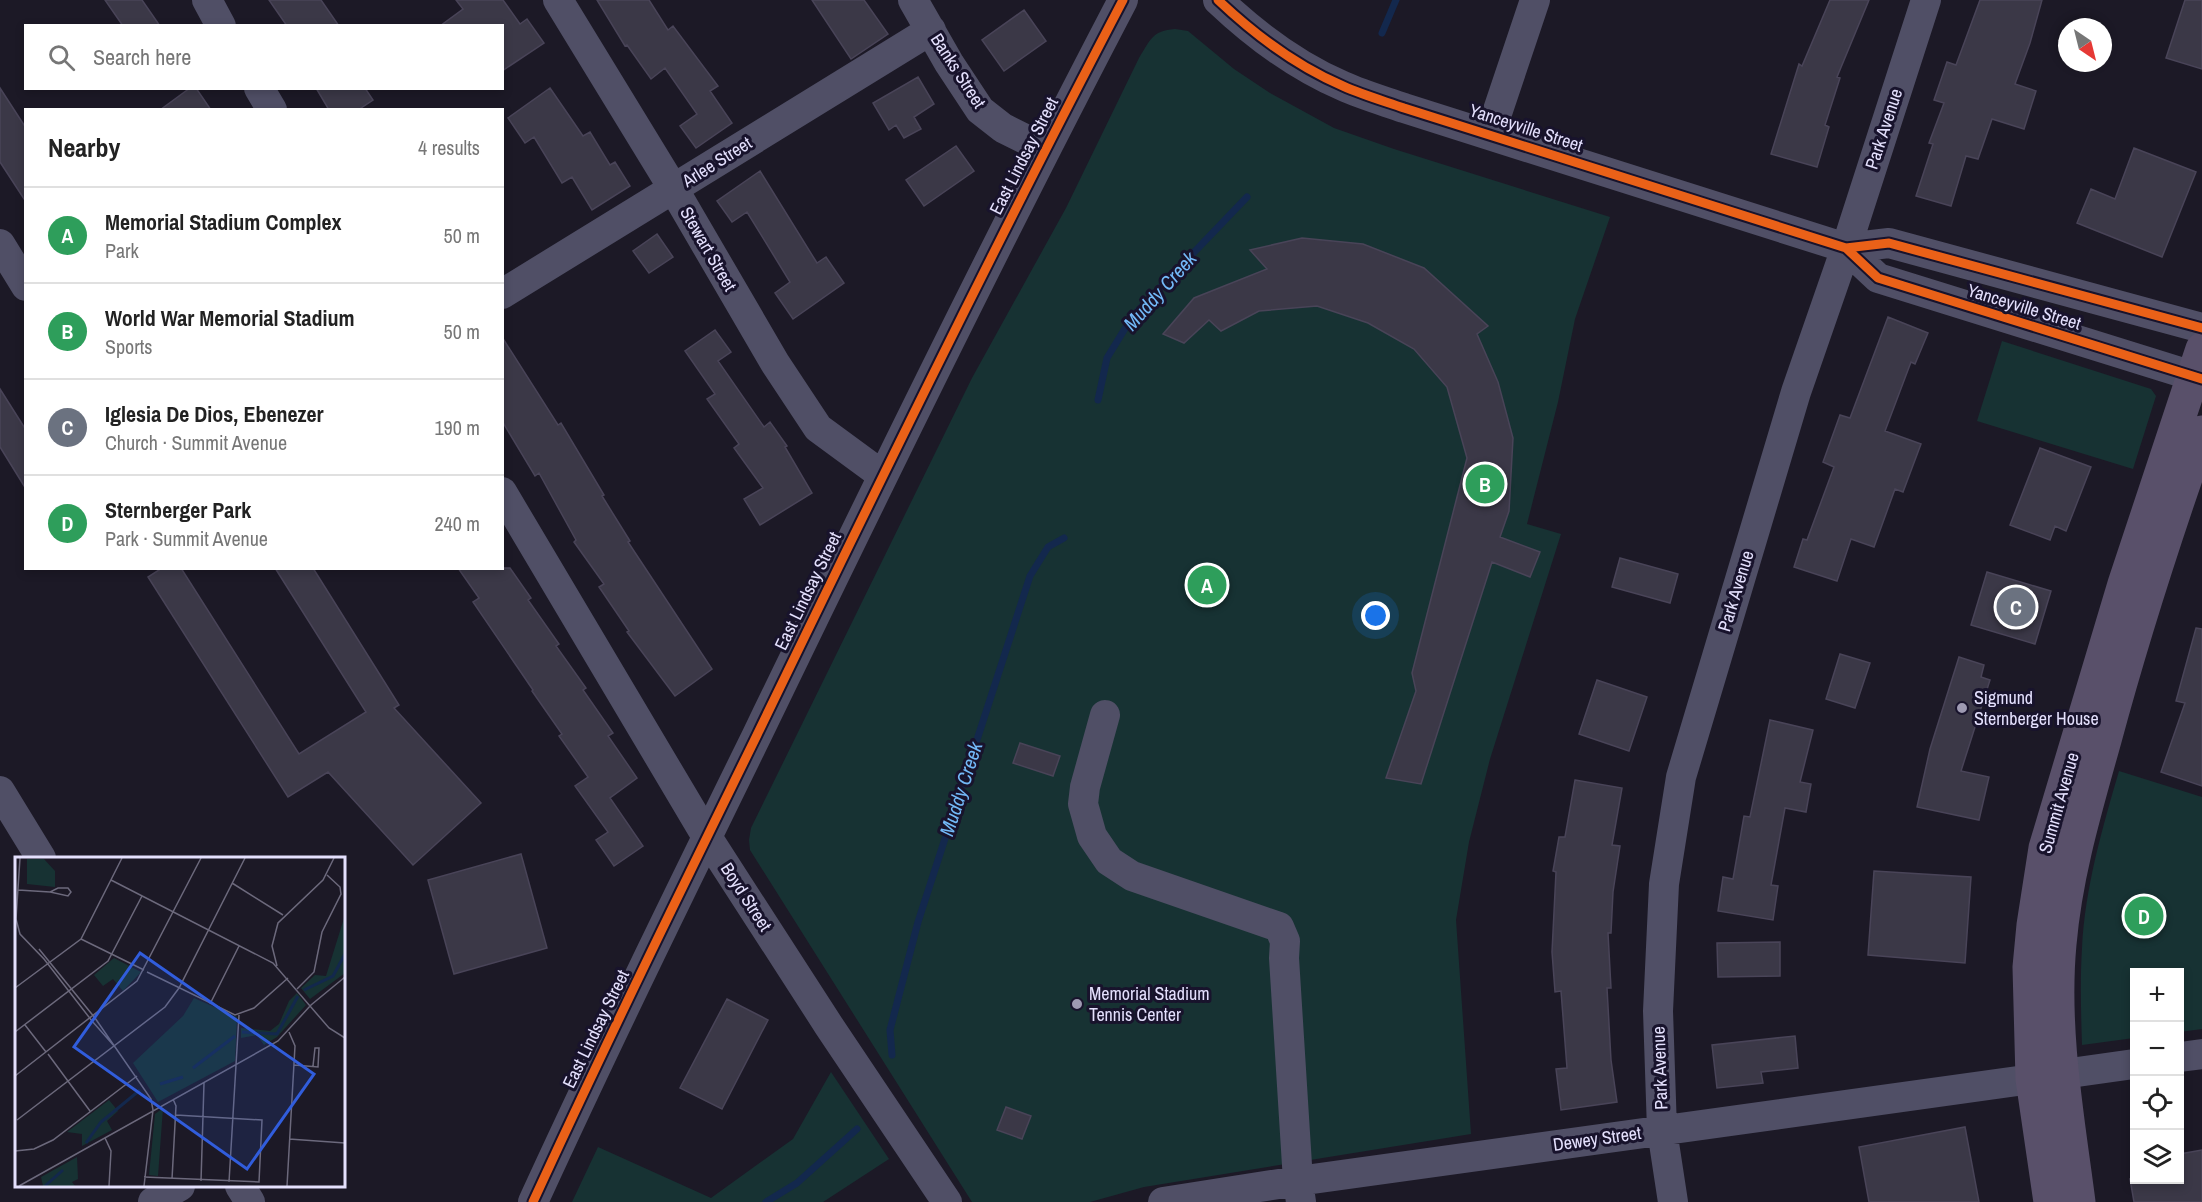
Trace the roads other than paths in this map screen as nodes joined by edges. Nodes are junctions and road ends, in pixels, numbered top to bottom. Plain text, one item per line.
1 (207, 0) edge
2 (558, 0) edge
3 (913, 0) edge
4 (1123, 0) edge
5 (1218, 0) edge
6 (1535, 0) edge
7 (1926, 0) edge
8 (220, 24) edge
9 (931, 30) junction
10 (260, 90) edge
11 (271, 108) edge
12 (1490, 134) junction
13 (1045, 149) junction
14 (673, 188) junction
15 (0, 244) edge
16 (1846, 248) junction
17 (24, 282) edge
18 (504, 293) edge
19 (2202, 328) edge
20 (2199, 368) edge
21 (2202, 432) edge
22 (882, 476) junction
23 (504, 495) edge
24 (1105, 715) dead end
25 (0, 791) edge
26 (707, 837) junction
27 (40, 857) edge
28 (2202, 1054) edge
29 (2184, 1056) edge
30 (2130, 1065) edge
31 (2048, 1076) junction
32 (1662, 1130) junction
33 (177, 1187) edge
34 (241, 1187) edge
35 (1299, 1191) edge
36 (153, 1202) edge
37 (250, 1202) edge
38 (532, 1202) edge
39 (947, 1202) edge
40 (1163, 1202) edge
41 (1673, 1202) edge
42 (2050, 1202) edge
43 (2079, 1202) edge

1 - 8 street
2 - 14 street, Stewart Street
3 - 9 street, Banks Street
4 - 13 street, East Lindsay Street
5 - 12 street, Yanceyville Street
6 - 12 street
7 - 16 street, Park Avenue
9 - 13 street, Banks Street
9 - 14 street, Arlee Street
10 - 11 street
12 - 16 street, Yanceyville Street
13 - 22 street, East Lindsay Street
14 - 18 street, Arlee Street
14 - 22 street, Stewart Street
15 - 17 street
16 - 19 street, Yanceyville Street
16 - 20 street, Yanceyville Street
16 - 32 street, Park Avenue
20 - 31 main road, Summit Avenue
21 - 31 main road, Summit Avenue
22 - 26 street, East Lindsay Street
23 - 26 street, Boyd Street
24 - 35 street
25 - 27 street
26 - 38 street, East Lindsay Street
26 - 39 street, Boyd Street
28 - 29 street
30 - 31 street, Dewey Street
31 - 32 street, Dewey Street
31 - 42 main road, Summit Avenue
31 - 43 main road, Summit Avenue
32 - 35 street, Dewey Street
32 - 41 street, Park Avenue
33 - 36 street
34 - 37 street
35 - 40 street, Dewey Street

